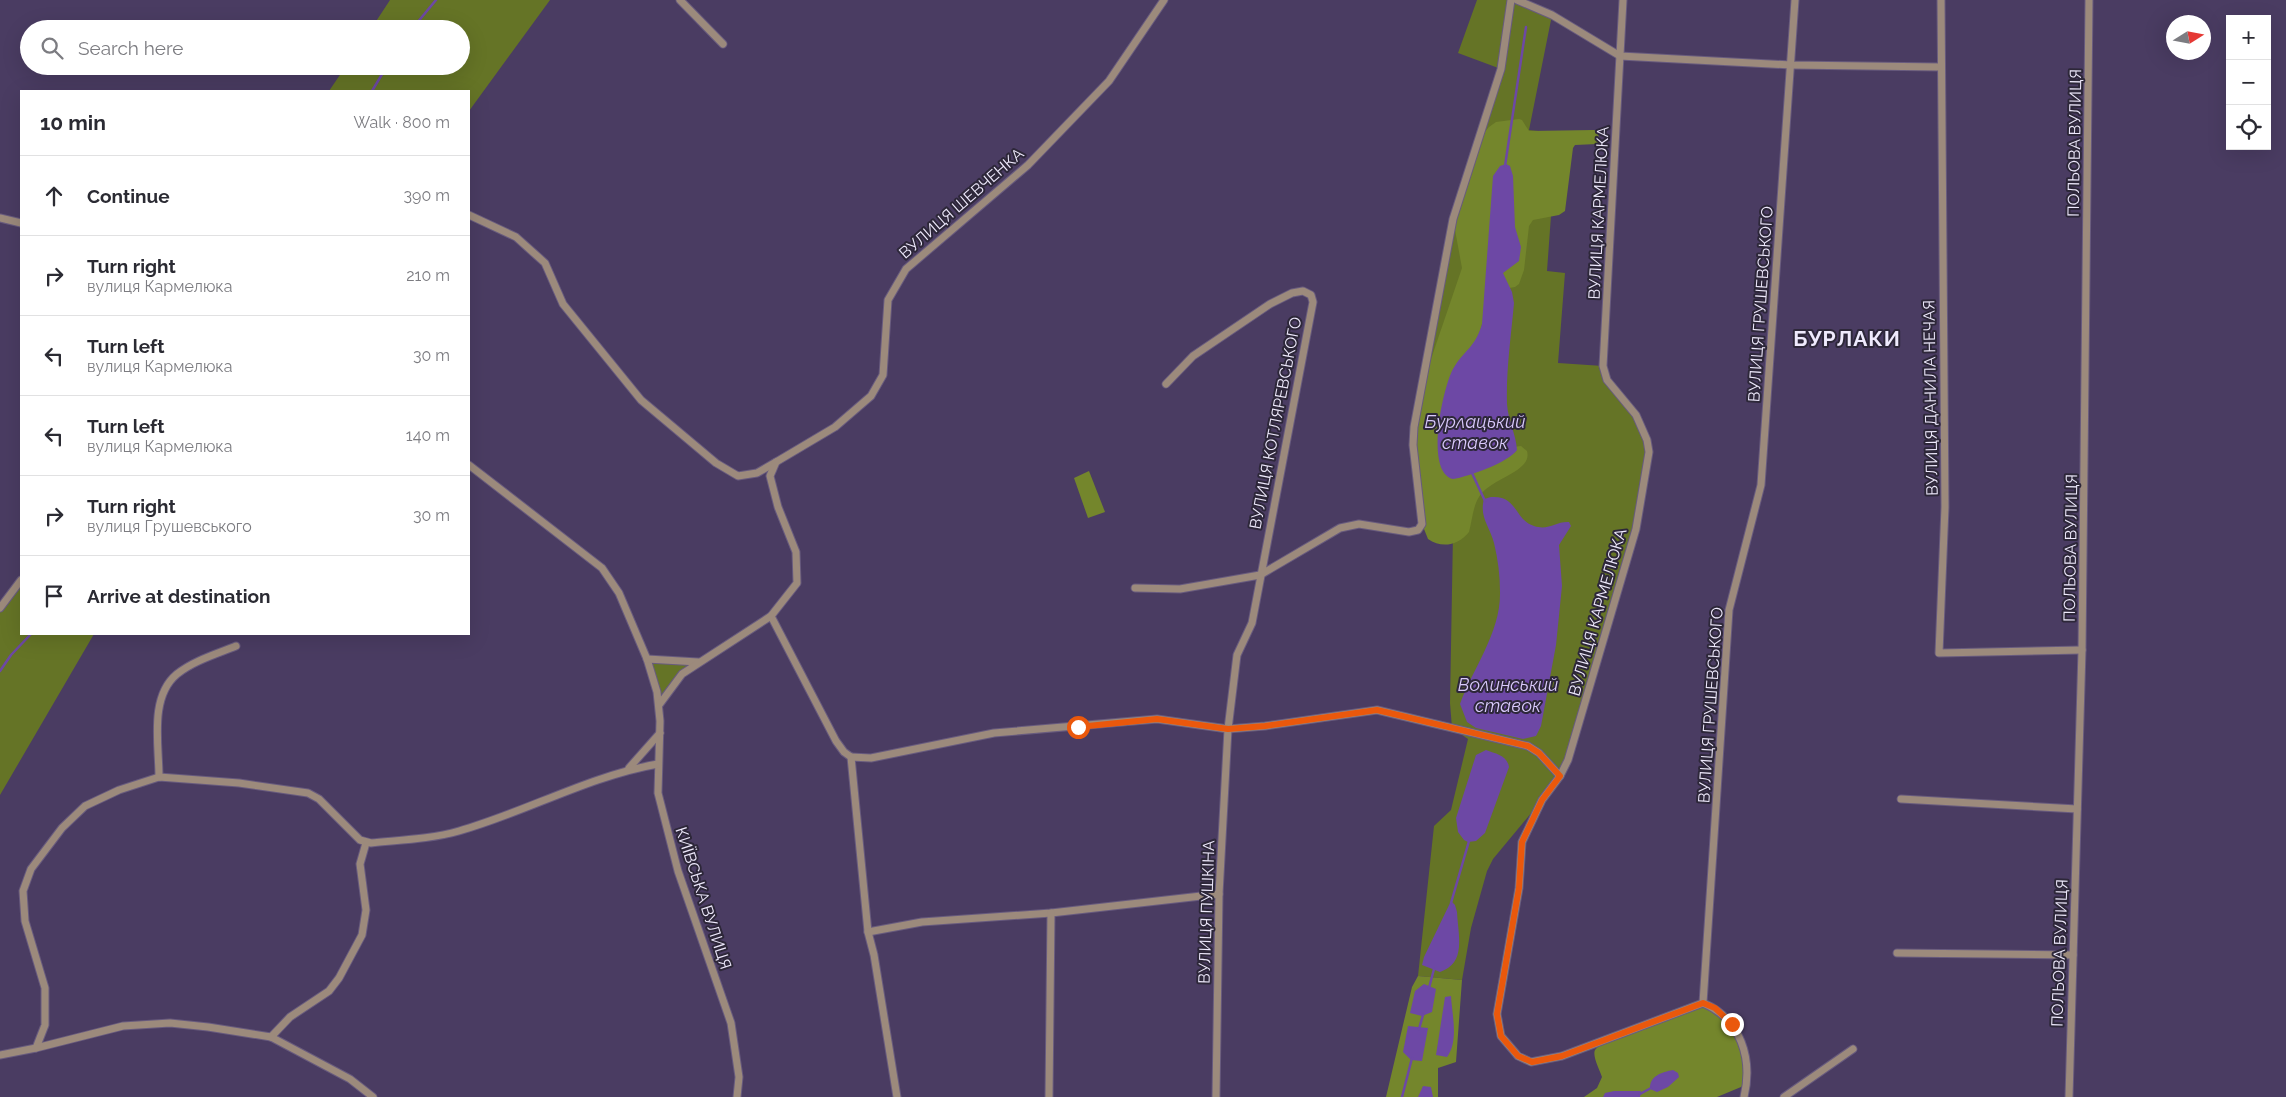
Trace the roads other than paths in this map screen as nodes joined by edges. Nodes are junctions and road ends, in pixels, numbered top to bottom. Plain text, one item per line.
1 (680, 0) edge
2 (1164, 0) edge
3 (1511, 0) edge
4 (1517, 0) edge
5 (1624, 0) edge
6 (1795, 0) edge
7 (1940, 0) edge
8 (2090, 0) edge
9 (723, 44) dead end
10 (1620, 56) junction
11 (1791, 65) junction
12 (1940, 67) junction
13 (470, 215) edge
14 (0, 218) edge
15 (20, 223) edge
16 (1166, 384) dead end
17 (776, 462) junction
18 (470, 466) edge
19 (1260, 575) junction
20 (20, 581) edge
21 (1135, 588) dead end
22 (0, 608) edge
23 (771, 616) junction
24 (236, 646) dead end
25 (2082, 650) junction
26 (648, 659) junction
27 (698, 662) junction
28 (659, 705) junction
29 (1228, 729) junction
30 (660, 733) junction
31 (851, 757) junction
32 (658, 764) junction
33 (627, 770) junction
34 (1560, 776) junction
35 (159, 777) junction
36 (1902, 799) dead end
37 (2077, 809) junction
38 (366, 843) junction
39 (1219, 894) junction
40 (1052, 913) junction
41 (868, 932) junction
42 (1897, 953) dead end
43 (2073, 955) junction
44 (1703, 1003) junction
45 (271, 1038) junction
46 (36, 1048) junction
47 (1853, 1050) dead end
48 (0, 1054) edge
49 (373, 1097) edge
50 (737, 1097) edge
51 (897, 1097) edge
52 (1049, 1097) edge
53 (1216, 1097) edge
54 (1744, 1097) edge
55 (1784, 1097) edge
56 (2070, 1097) edge

1 - 9 street
2 - 17 street, ВУЛИЦЯ ШЕВЧЕНКА
3 - 19 street
4 - 10 street
5 - 10 street, ВУЛИЦЯ КАРМЕЛЮКА
6 - 11 street, ВУЛИЦЯ ГРУШЕВСЬКОГО
7 - 12 street, ВУЛИЦЯ ДАНИЛА НЕЧАЯ
8 - 25 street, ПОЛЬОВА ВУЛИЦЯ
10 - 11 street
10 - 34 street, ВУЛИЦЯ КАРМЕЛЮКА
11 - 12 street
11 - 44 street, ВУЛИЦЯ ГРУШЕВСЬКОГО
12 - 25 street, ВУЛИЦЯ ДАНИЛА НЕЧАЯ
13 - 17 street, ВУЛИЦЯ ШЕВЧЕНКА
14 - 15 street
16 - 19 street, ВУЛИЦЯ КОТЛЯРЕВСЬКОГО
17 - 23 street
18 - 26 street, КИЇВСЬКА ВУЛИЦЯ
19 - 21 street
19 - 29 street, ВУЛИЦЯ КОТЛЯРЕВСЬКОГО
20 - 22 street
23 - 27 street
23 - 31 street
24 - 35 street
25 - 37 street, ПОЛЬОВА ВУЛИЦЯ
26 - 27 street
26 - 28 street, КИЇВСЬКА ВУЛИЦЯ
27 - 28 street
28 - 30 street, КИЇВСЬКА ВУЛИЦЯ
29 - 31 street
29 - 34 street
29 - 39 street, ВУЛИЦЯ ПУШКІНА
30 - 32 street, КИЇВСЬКА ВУЛИЦЯ
30 - 33 street
31 - 41 street
32 - 33 street
32 - 50 street, КИЇВСЬКА ВУЛИЦЯ
33 - 38 street
34 - 44 street, ВУЛИЦЯ КАРМЕЛЮКА
35 - 38 street
35 - 46 street
36 - 37 street
37 - 43 street, ПОЛЬОВА ВУЛИЦЯ
38 - 45 street
39 - 40 street
39 - 53 street, ВУЛИЦЯ ПУШКІНА
40 - 41 street
40 - 52 street
41 - 51 street
42 - 43 street
43 - 56 street, ПОЛЬОВА ВУЛИЦЯ
44 - 54 street
45 - 46 street
45 - 49 street
46 - 48 street
47 - 55 street

